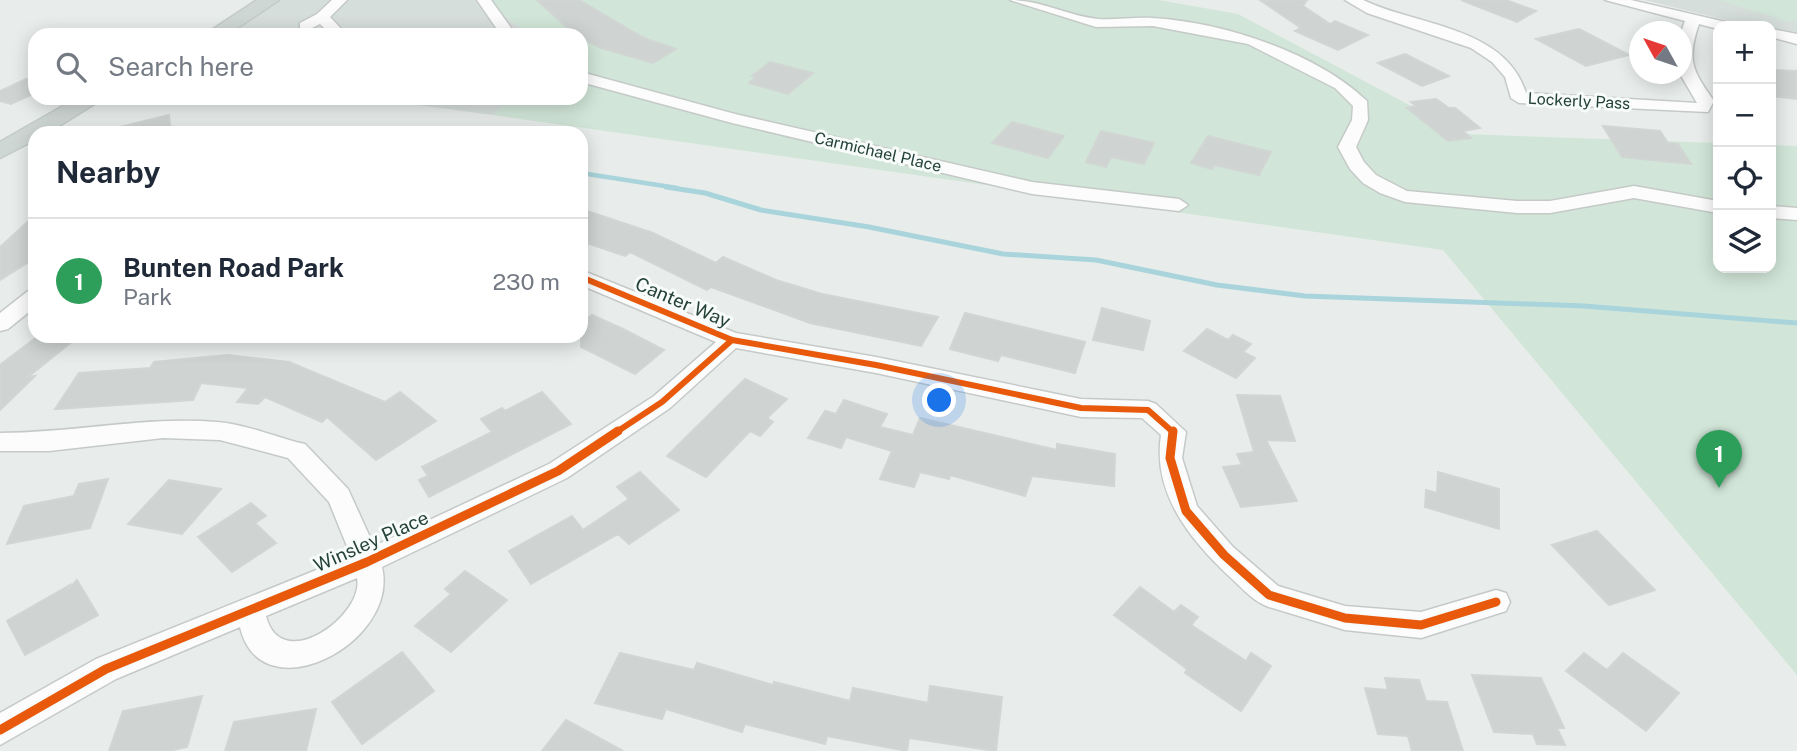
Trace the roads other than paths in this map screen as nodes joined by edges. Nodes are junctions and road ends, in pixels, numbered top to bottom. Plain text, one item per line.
1 (271, 0) edge
2 (340, 0) edge
3 (484, 0) edge
4 (1017, 0) edge
5 (1352, 0) edge
6 (1612, 0) edge
7 (322, 17) junction
8 (1693, 20) junction
9 (1713, 24) edge
10 (305, 26) dead end
11 (225, 28) edge
12 (333, 28) edge
13 (504, 28) edge
14 (1776, 34) edge
15 (1797, 39) edge
16 (588, 79) edge
17 (81, 105) edge
18 (44, 126) edge
19 (28, 135) edge
20 (0, 151) edge
21 (1179, 205) dead end
22 (1713, 206) edge
23 (1776, 212) edge
24 (1797, 214) edge
25 (588, 280) edge
26 (28, 302) edge
27 (0, 324) edge
28 (732, 340) junction
29 (0, 442) edge
30 (367, 562) junction
31 (1496, 602) dead end
32 (250, 610) junction
33 (0, 730) edge

1 - 11 main road
2 - 7 street
3 - 13 street
4 - 22 street
5 - 8 street, Lockerly Pass
6 - 8 street
7 - 10 street
7 - 12 street
8 - 9 street
14 - 15 street
16 - 21 street, Carmichael Place
17 - 18 main road
19 - 20 main road
23 - 24 street
25 - 28 street, Canter Way
26 - 27 street
28 - 30 street, Winsley Place
28 - 31 street, Canter Way
29 - 30 street
30 - 32 street, Winsley Place
30 - 32 street
32 - 33 street, Winsley Place

